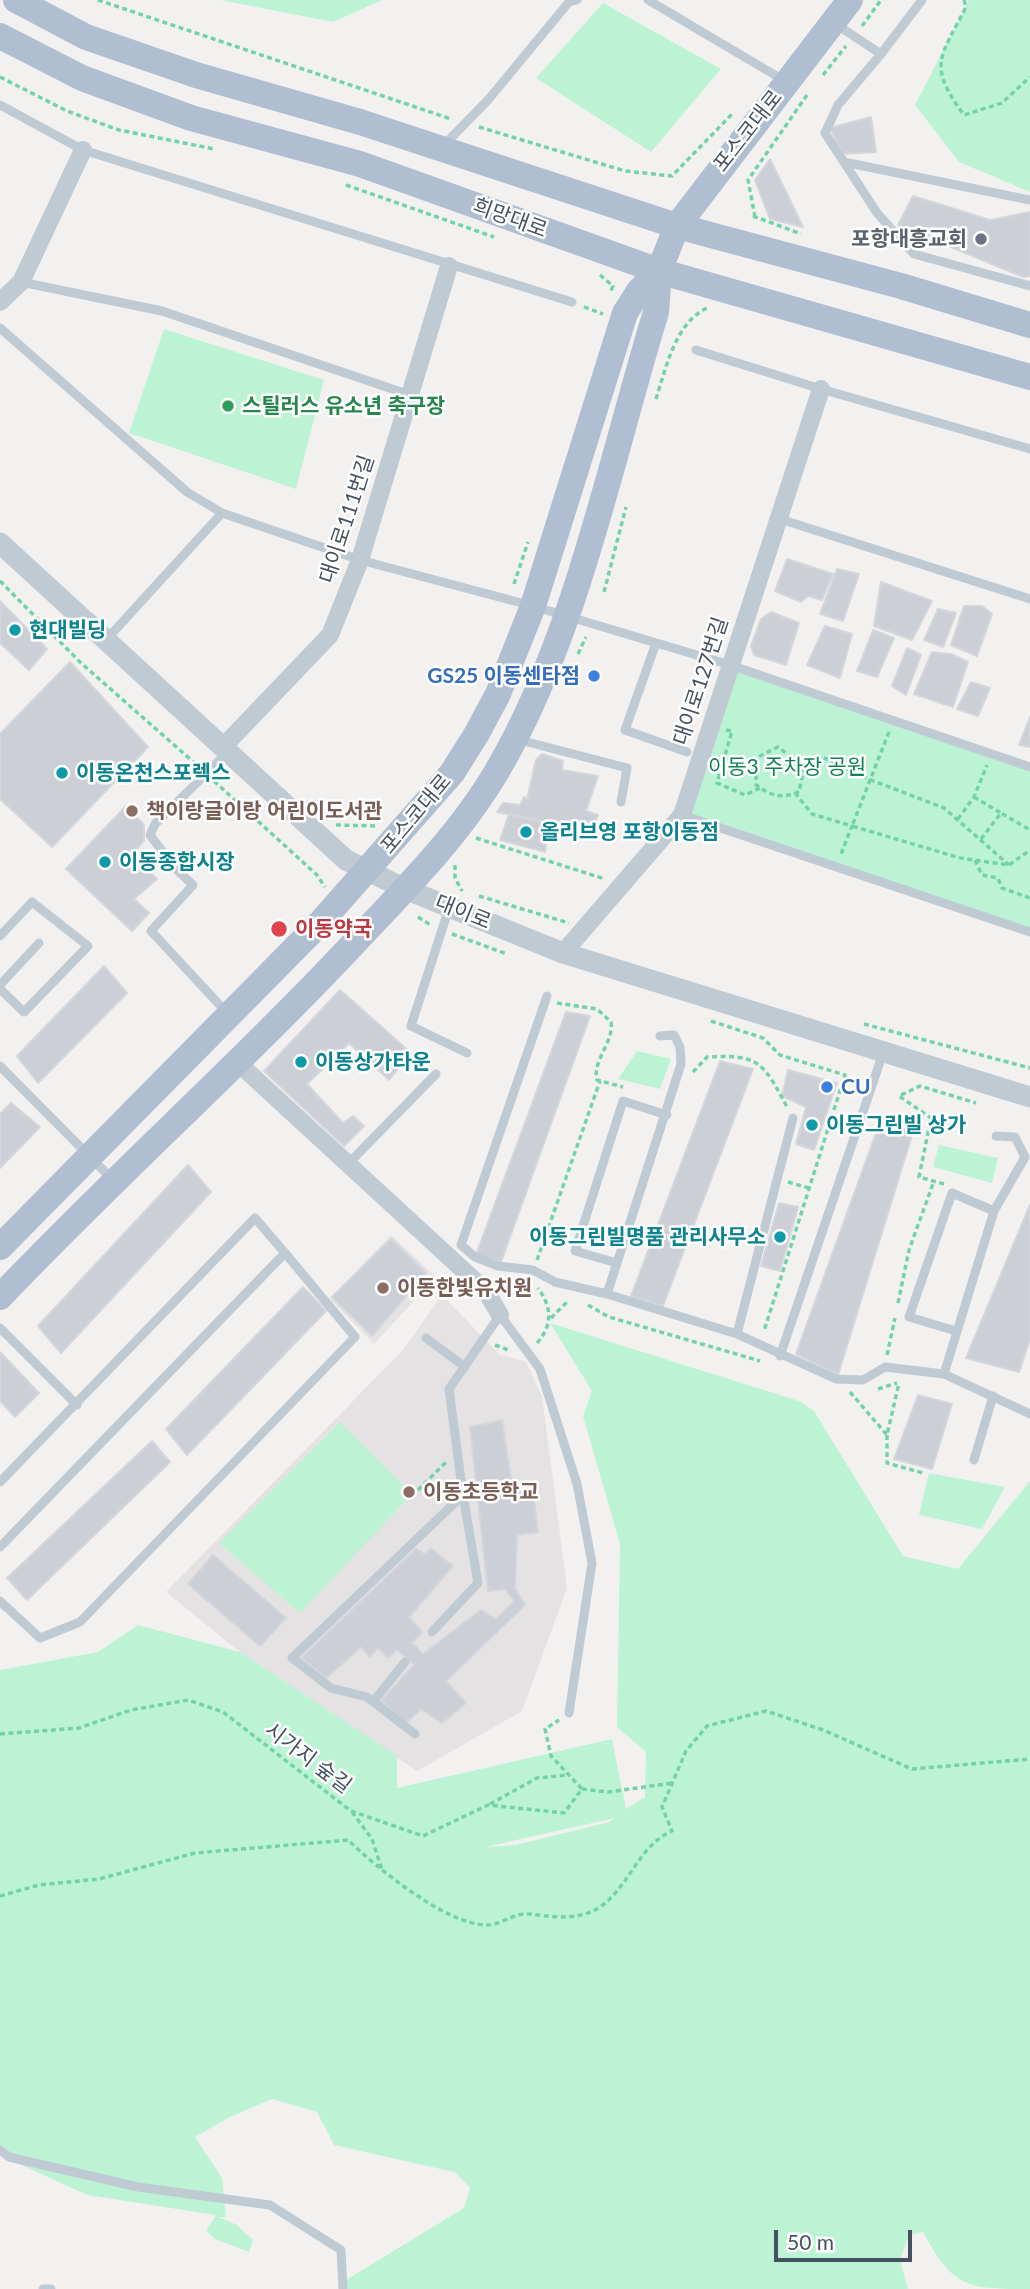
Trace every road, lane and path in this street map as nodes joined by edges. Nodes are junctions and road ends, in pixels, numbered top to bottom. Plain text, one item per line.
1 (16, 0) edge
2 (98, 0) edge
3 (577, 0) edge
4 (648, 0) edge
5 (850, 0) edge
6 (881, 0) edge
7 (922, 0) edge
8 (964, 0) edge
9 (843, 29) junction
10 (0, 36) edge
11 (881, 54) junction
12 (1030, 77) edge
13 (0, 78) edge
14 (819, 80) dead end
15 (799, 86) junction
16 (0, 105) edge
17 (737, 108) dead end
18 (466, 123) junction
19 (440, 148) junction
20 (83, 150) junction
21 (219, 150) dead end
22 (844, 162) junction
23 (338, 182) dead end
24 (1030, 200) edge
25 (755, 217) dead end
26 (677, 226) junction
27 (497, 238) dead end
28 (449, 266) junction
29 (659, 271) junction
30 (599, 274) dead end
31 (21, 282) junction
32 (612, 286) dead end
33 (1030, 286) edge
34 (0, 302) edge
35 (572, 302) joint
36 (698, 312) dead end
37 (603, 314) dead end
38 (1030, 325) edge
39 (0, 328) edge
40 (696, 350) dead end
41 (1030, 377) edge
42 (821, 389) junction
43 (410, 395) junction
44 (655, 401) dead end
45 (1030, 449) edge
46 (627, 502) dead end
47 (222, 513) junction
48 (780, 519) junction
49 (0, 543) edge
50 (360, 560) junction
51 (0, 581) edge
52 (604, 592) dead end
53 (1030, 599) edge
54 (533, 606) junction
55 (566, 616) junction
56 (105, 641) junction
57 (656, 643) junction
58 (81, 663) dead end
59 (730, 665) junction
60 (893, 721) junction
61 (710, 728) junction
62 (514, 738) junction
63 (224, 751) junction
64 (687, 752) dead end
65 (992, 754) junction
66 (1030, 766) edge
67 (804, 767) junction
68 (871, 780) junction
69 (760, 788) junction
70 (795, 793) junction
71 (974, 797) junction
72 (621, 802) dead end
73 (1001, 813) junction
74 (682, 815) junction
75 (958, 819) junction
76 (852, 825) junction
77 (1030, 830) edge
78 (470, 836) dead end
79 (981, 839) junction
80 (1030, 854) edge
81 (975, 860) junction
82 (1010, 865) junction
83 (836, 867) junction
84 (368, 870) junction
85 (622, 884) junction
86 (405, 889) junction
87 (455, 898) junction
88 (1030, 898) edge
89 (1030, 932) edge
90 (579, 933) junction
91 (0, 936) edge
92 (39, 943) dead end
93 (563, 953) junction
94 (0, 987) edge
95 (547, 996) joint
96 (229, 1014) junction
97 (660, 1036) dead end
98 (926, 1040) dead end
99 (884, 1051) junction
100 (467, 1053) dead end
101 (236, 1061) junction
102 (0, 1066) edge
103 (1030, 1068) edge
104 (436, 1074) dead end
105 (845, 1075) dead end
106 (600, 1081) junction
107 (676, 1081) junction
108 (635, 1091) dead end
109 (899, 1096) dead end
110 (1030, 1097) edge
111 (667, 1115) junction
112 (793, 1118) joint
113 (122, 1124) junction
114 (996, 1136) dead end
115 (148, 1147) junction
116 (89, 1157) junction
117 (348, 1164) junction
118 (779, 1180) junction
119 (113, 1181) junction
120 (934, 1181) junction
121 (947, 1185) dead end
122 (809, 1188) junction
123 (994, 1211) junction
124 (0, 1247) edge
125 (285, 1253) junction
126 (617, 1263) junction
127 (533, 1270) junction
128 (607, 1294) junction
129 (0, 1297) edge
130 (573, 1297) dead end
131 (585, 1303) dead end
132 (500, 1315) junction
133 (551, 1318) dead end
134 (0, 1328) edge
135 (764, 1331) dead end
136 (956, 1331) junction
137 (737, 1334) junction
138 (426, 1338) dead end
139 (780, 1356) junction
140 (760, 1361) dead end
141 (465, 1367) junction
142 (885, 1367) junction
143 (944, 1374) junction
144 (899, 1383) dead end
145 (848, 1390) dead end
146 (993, 1396) junction
147 (77, 1405) junction
148 (1030, 1414) edge
149 (887, 1434) junction
150 (458, 1458) junction
151 (974, 1460) dead end
152 (923, 1474) dead end
153 (0, 1482) edge
154 (418, 1490) dead end
155 (463, 1495) junction
156 (0, 1547) edge
157 (0, 1601) edge
158 (432, 1632) dead end
159 (405, 1662) dead end
160 (373, 1702) junction
161 (569, 1713) joint
162 (0, 1734) edge
163 (415, 1734) dead end
164 (1030, 1759) edge
165 (569, 1775) junction
166 (673, 1783) junction
167 (582, 1789) junction
168 (488, 1805) junction
169 (351, 1811) junction
170 (382, 1870) junction
171 (0, 1896) edge
172 (0, 2150) edge
173 (43, 2289) edge
174 (51, 2289) edge
175 (343, 2289) edge

1 - 19 main road, 희망대로
2 - 18 path
3 - 18 lane
4 - 15 lane
5 - 9 main road, 포스코대로
6 - 9 path
7 - 11 lane
8 - 12 path
9 - 11 lane
9 - 14 path
9 - 15 main road, 포스코대로
10 - 29 main road, 희망대로
11 - 22 lane
13 - 21 path
15 - 25 path
15 - 26 main road, 포스코대로
16 - 20 lane
17 - 18 path
18 - 19 lane
19 - 26 main road, 희망대로
20 - 28 lane
20 - 31 street
22 - 24 lane
22 - 33 lane
23 - 27 path
26 - 29 main road, 포스코대로
26 - 38 main road, 희망대로
28 - 35 lane
28 - 43 street, 대이로111번길
29 - 41 main road, 희망대로
29 - 54 main road, 포스코대로
29 - 55 main road, 포스코대로
30 - 32 path
31 - 34 street
31 - 43 lane
35 - 37 path
36 - 44 path
39 - 47 lane
40 - 42 lane
42 - 45 lane
42 - 48 street, 대이로127번길
43 - 50 street, 대이로111번길
46 - 52 path
47 - 50 lane
47 - 56 lane
48 - 53 lane
48 - 59 street, 대이로127번길
49 - 56 street, 대이로
50 - 54 lane
50 - 63 street, 대이로111번길
51 - 58 path
54 - 55 lane
54 - 84 main road, 포스코대로
55 - 57 lane
55 - 62 main road, 포스코대로
56 - 63 street, 대이로
57 - 59 lane
57 - 64 lane
59 - 60 lane
59 - 61 street, 대이로127번길
60 - 65 lane
60 - 68 path
61 - 69 path
61 - 74 street, 대이로127번길
62 - 72 lane
62 - 86 main road, 포스코대로
63 - 84 street, 대이로
63 - 96 lane
65 - 66 lane
65 - 71 path
67 - 68 path
67 - 69 path
67 - 70 path
68 - 75 path
68 - 76 path
69 - 70 path
70 - 76 path
71 - 73 path
71 - 75 path
73 - 77 path
73 - 79 path
74 - 83 lane
74 - 85 street, 대이로127번길
75 - 79 path
76 - 81 path
76 - 83 path
78 - 85 path
79 - 82 path
80 - 82 path
81 - 82 path
81 - 88 path
83 - 89 lane
84 - 86 street, 대이로
84 - 96 main road, 포스코대로
85 - 90 street, 대이로127번길
86 - 87 street, 대이로
86 - 101 main road, 포스코대로
87 - 90 path
87 - 93 street, 대이로
87 - 100 lane
90 - 93 street, 대이로127번길
91 - 94 lane
92 - 94 lane
93 - 99 street, 대이로
95 - 106 path
95 - 127 lane
96 - 113 main road, 포스코대로
97 - 107 lane
98 - 103 path
99 - 110 street, 대이로
99 - 139 lane
101 - 115 main road, 포스코대로
101 - 117 street
102 - 116 lane
104 - 117 lane
105 - 122 path
106 - 108 path
106 - 127 path
107 - 111 lane
107 - 112 path
109 - 120 path
111 - 126 lane
111 - 126 lane
112 - 118 lane
113 - 115 main road
113 - 116 main road, 포스코대로
114 - 123 lane
115 - 119 main road, 포스코대로
116 - 119 lane
116 - 124 main road, 포스코대로
117 - 132 street
118 - 122 path
118 - 137 lane
119 - 129 main road, 포스코대로
120 - 121 path
120 - 142 path
122 - 135 path
123 - 136 lane
123 - 136 lane
125 - 147 lane
125 - 156 lane
125 - 157 lane
126 - 128 lane
127 - 128 lane
128 - 137 lane
130 - 133 path
131 - 140 path
132 - 141 lane
132 - 161 lane
134 - 147 lane
136 - 143 lane
137 - 139 lane
138 - 141 lane
139 - 142 lane
141 - 150 lane
142 - 143 lane
143 - 146 lane
144 - 149 path
145 - 149 path
146 - 148 lane
146 - 151 lane
147 - 153 lane
149 - 152 path
150 - 154 path
150 - 155 lane
155 - 158 lane
155 - 160 lane
159 - 160 lane
160 - 163 lane
161 - 165 path
162 - 169 path, 시가지 숲길
164 - 166 path
165 - 167 path
165 - 168 path, 시가지 숲길
166 - 167 path
166 - 170 path
167 - 168 path
168 - 169 path, 시가지 숲길
169 - 170 path
170 - 171 path
172 - 175 lane
173 - 174 lane

